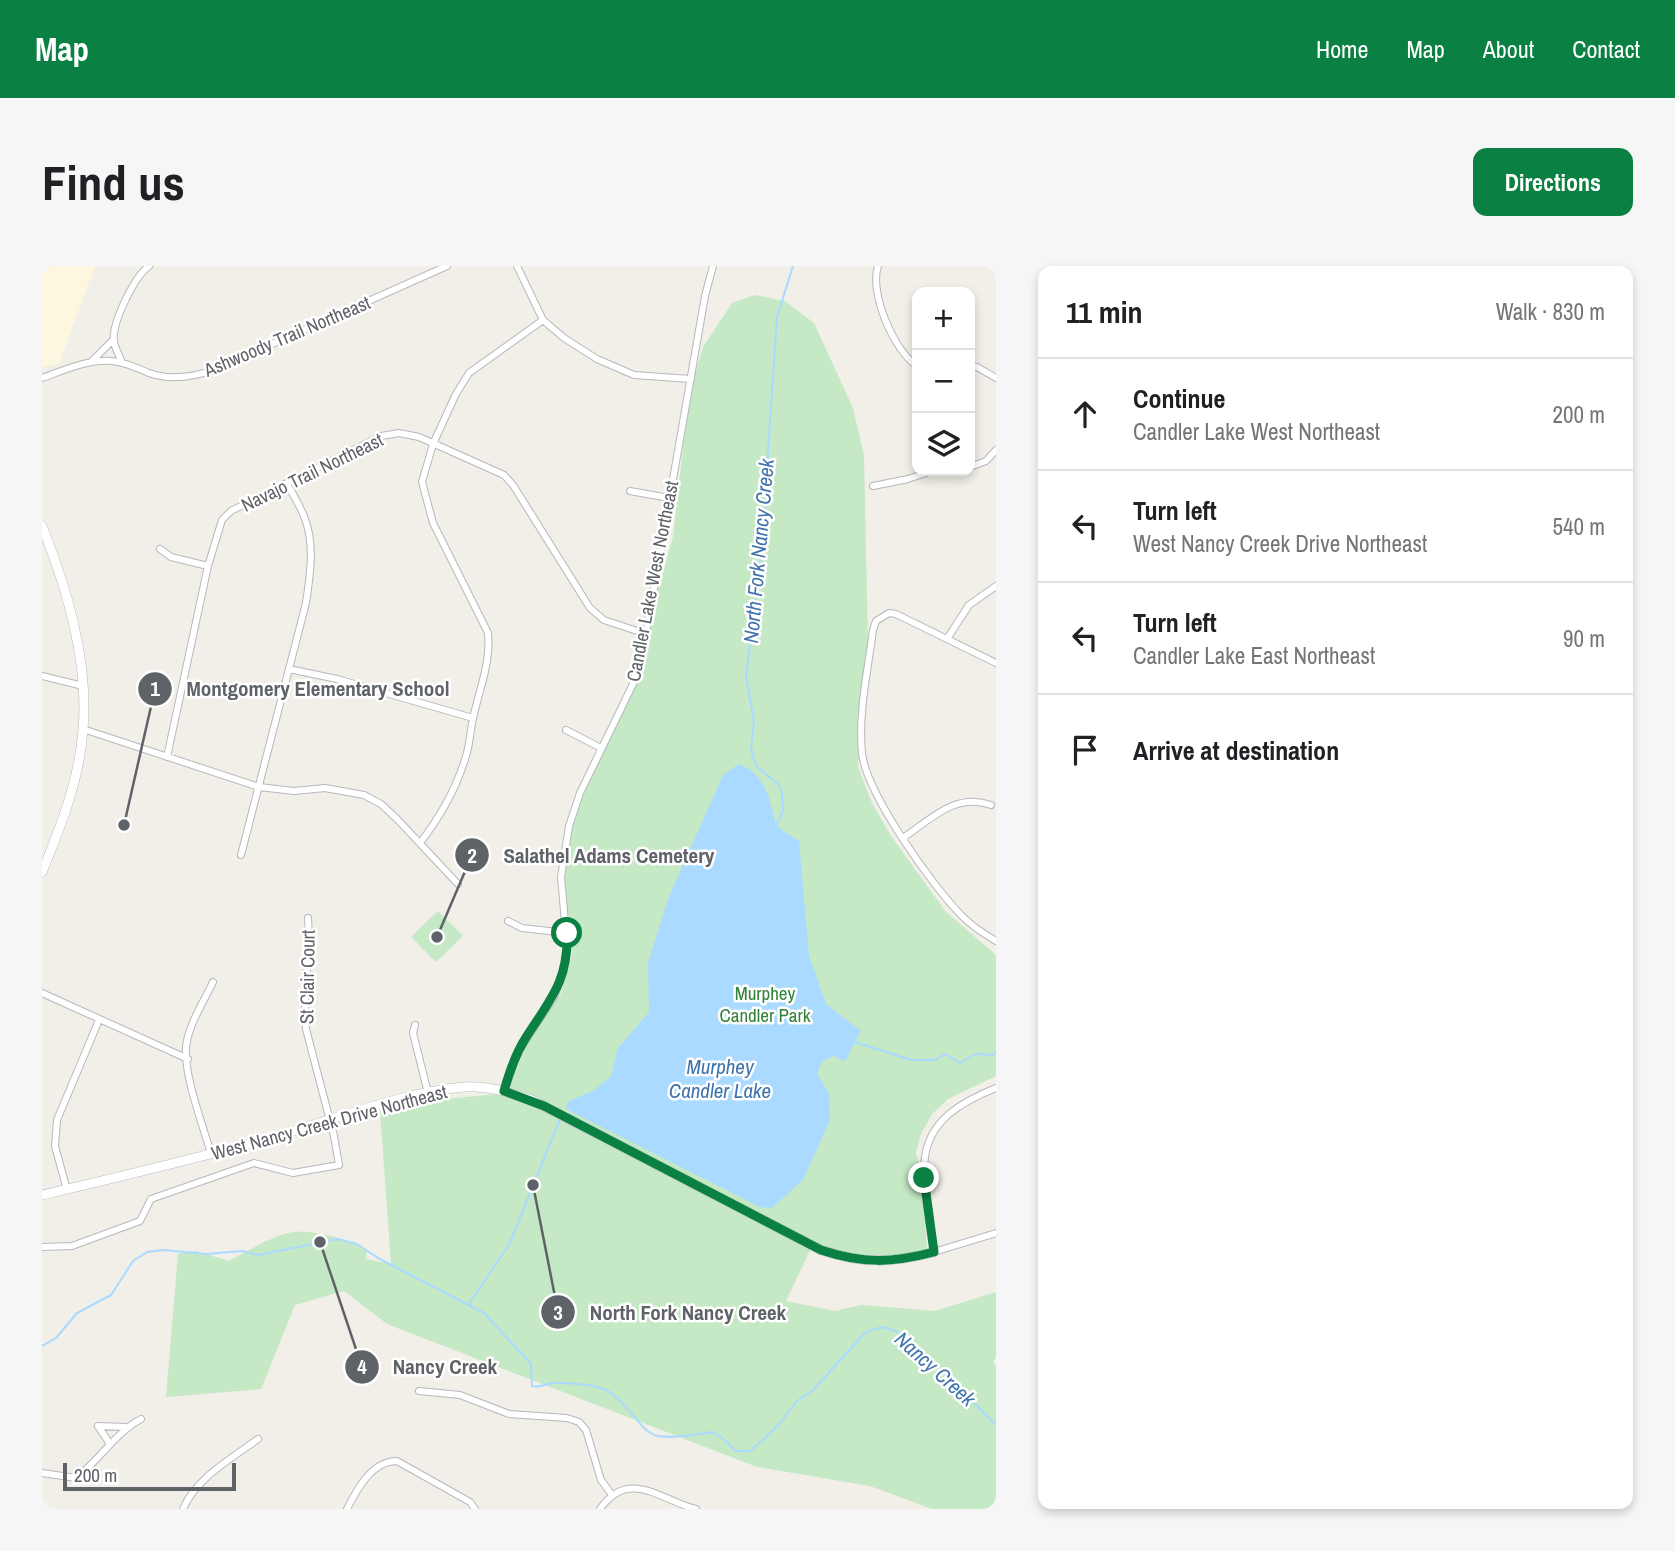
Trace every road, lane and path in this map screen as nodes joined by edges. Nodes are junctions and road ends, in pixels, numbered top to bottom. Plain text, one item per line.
1 (149, 266) edge
2 (447, 266) edge
3 (517, 266) edge
4 (713, 266) edge
5 (878, 266) edge
6 (543, 320) junction
7 (113, 340) junction
8 (912, 361) edge
9 (91, 362) junction
10 (122, 363) junction
11 (975, 366) edge
12 (42, 378) edge
13 (996, 378) edge
14 (691, 379) junction
15 (433, 444) junction
16 (996, 450) edge
17 (975, 465) edge
18 (917, 476) edge
19 (287, 483) junction
20 (873, 486) dead end
21 (630, 491) dead end
22 (669, 498) junction
23 (42, 526) edge
24 (47, 549) edge
25 (160, 550) dead end
26 (208, 566) junction
27 (996, 586) edge
28 (646, 635) junction
29 (947, 639) junction
30 (996, 663) edge
31 (289, 669) junction
32 (42, 676) edge
33 (83, 685) junction
34 (473, 718) junction
35 (83, 729) junction
36 (566, 730) dead end
37 (601, 748) junction
38 (167, 757) junction
39 (260, 787) junction
40 (991, 805) dead end
41 (903, 838) junction
42 (420, 843) junction
43 (241, 855) dead end
44 (42, 872) edge
45 (458, 884) dead end
46 (308, 918) dead end
47 (508, 921) dead end
48 (567, 933) junction
49 (996, 941) edge
50 (213, 982) dead end
51 (42, 993) edge
52 (99, 1020) junction
53 (415, 1025) dead end
54 (188, 1059) junction
55 (996, 1088) edge
56 (504, 1091) junction
57 (428, 1093) junction
58 (330, 1120) junction
59 (211, 1154) junction
60 (67, 1190) junction
61 (42, 1195) edge
62 (996, 1233) edge
63 (42, 1247) edge
64 (934, 1252) junction
65 (419, 1391) dead end
66 (141, 1419) dead end
67 (126, 1427) junction
68 (258, 1439) dead end
69 (110, 1444) junction
70 (42, 1474) edge
71 (612, 1495) junction
72 (681, 1508) edge
73 (183, 1509) edge
74 (347, 1509) edge
75 (475, 1509) edge
76 (600, 1509) edge
77 (696, 1509) edge

1 - 7 street
2 - 10 street, Ashwoody Trail Northeast
3 - 6 street
4 - 14 street, Candler Lake West Northeast
5 - 8 street
6 - 14 street
6 - 15 street
7 - 9 street
7 - 10 street
9 - 10 street, Ashwoody Trail Northeast
9 - 12 street
11 - 13 street
14 - 22 street, Candler Lake West Northeast
15 - 19 street, Navajo Trail Northeast
15 - 28 street, Navajo Trail Northeast
15 - 34 street
16 - 17 street
18 - 20 street
19 - 26 street, Navajo Trail Northeast
19 - 31 street
21 - 22 street
22 - 28 street, Candler Lake West Northeast
23 - 24 street
24 - 33 street
25 - 26 street
26 - 38 street, Navajo Trail Northeast
27 - 29 street
28 - 37 street, Candler Lake West Northeast
29 - 30 street
29 - 41 street
31 - 34 street
31 - 39 street
32 - 33 street
33 - 35 street
34 - 42 street
35 - 38 street
35 - 44 street
36 - 37 street
37 - 48 street, Candler Lake West Northeast
38 - 39 street
39 - 42 street
39 - 43 street
40 - 41 street
41 - 49 street
42 - 45 street
46 - 58 street, St Clair Court
47 - 48 street
48 - 56 street, Candler Lake West Northeast
50 - 54 street
51 - 52 street
52 - 54 street
52 - 60 street
53 - 57 street
54 - 59 street
55 - 64 street
56 - 57 street, West Nancy Creek Drive Northeast
56 - 64 street, West Nancy Creek Drive Northeast
57 - 58 street, West Nancy Creek Drive Northeast
58 - 59 street, West Nancy Creek Drive Northeast
58 - 63 street, St Clair Court
59 - 60 street, West Nancy Creek Drive Northeast
60 - 61 street, West Nancy Creek Drive Northeast
62 - 64 street, West Nancy Creek Drive Northeast
65 - 71 street
66 - 67 street
67 - 69 street
67 - 69 street
68 - 73 street
69 - 70 street
71 - 72 street
71 - 76 street
72 - 77 street
74 - 75 street

